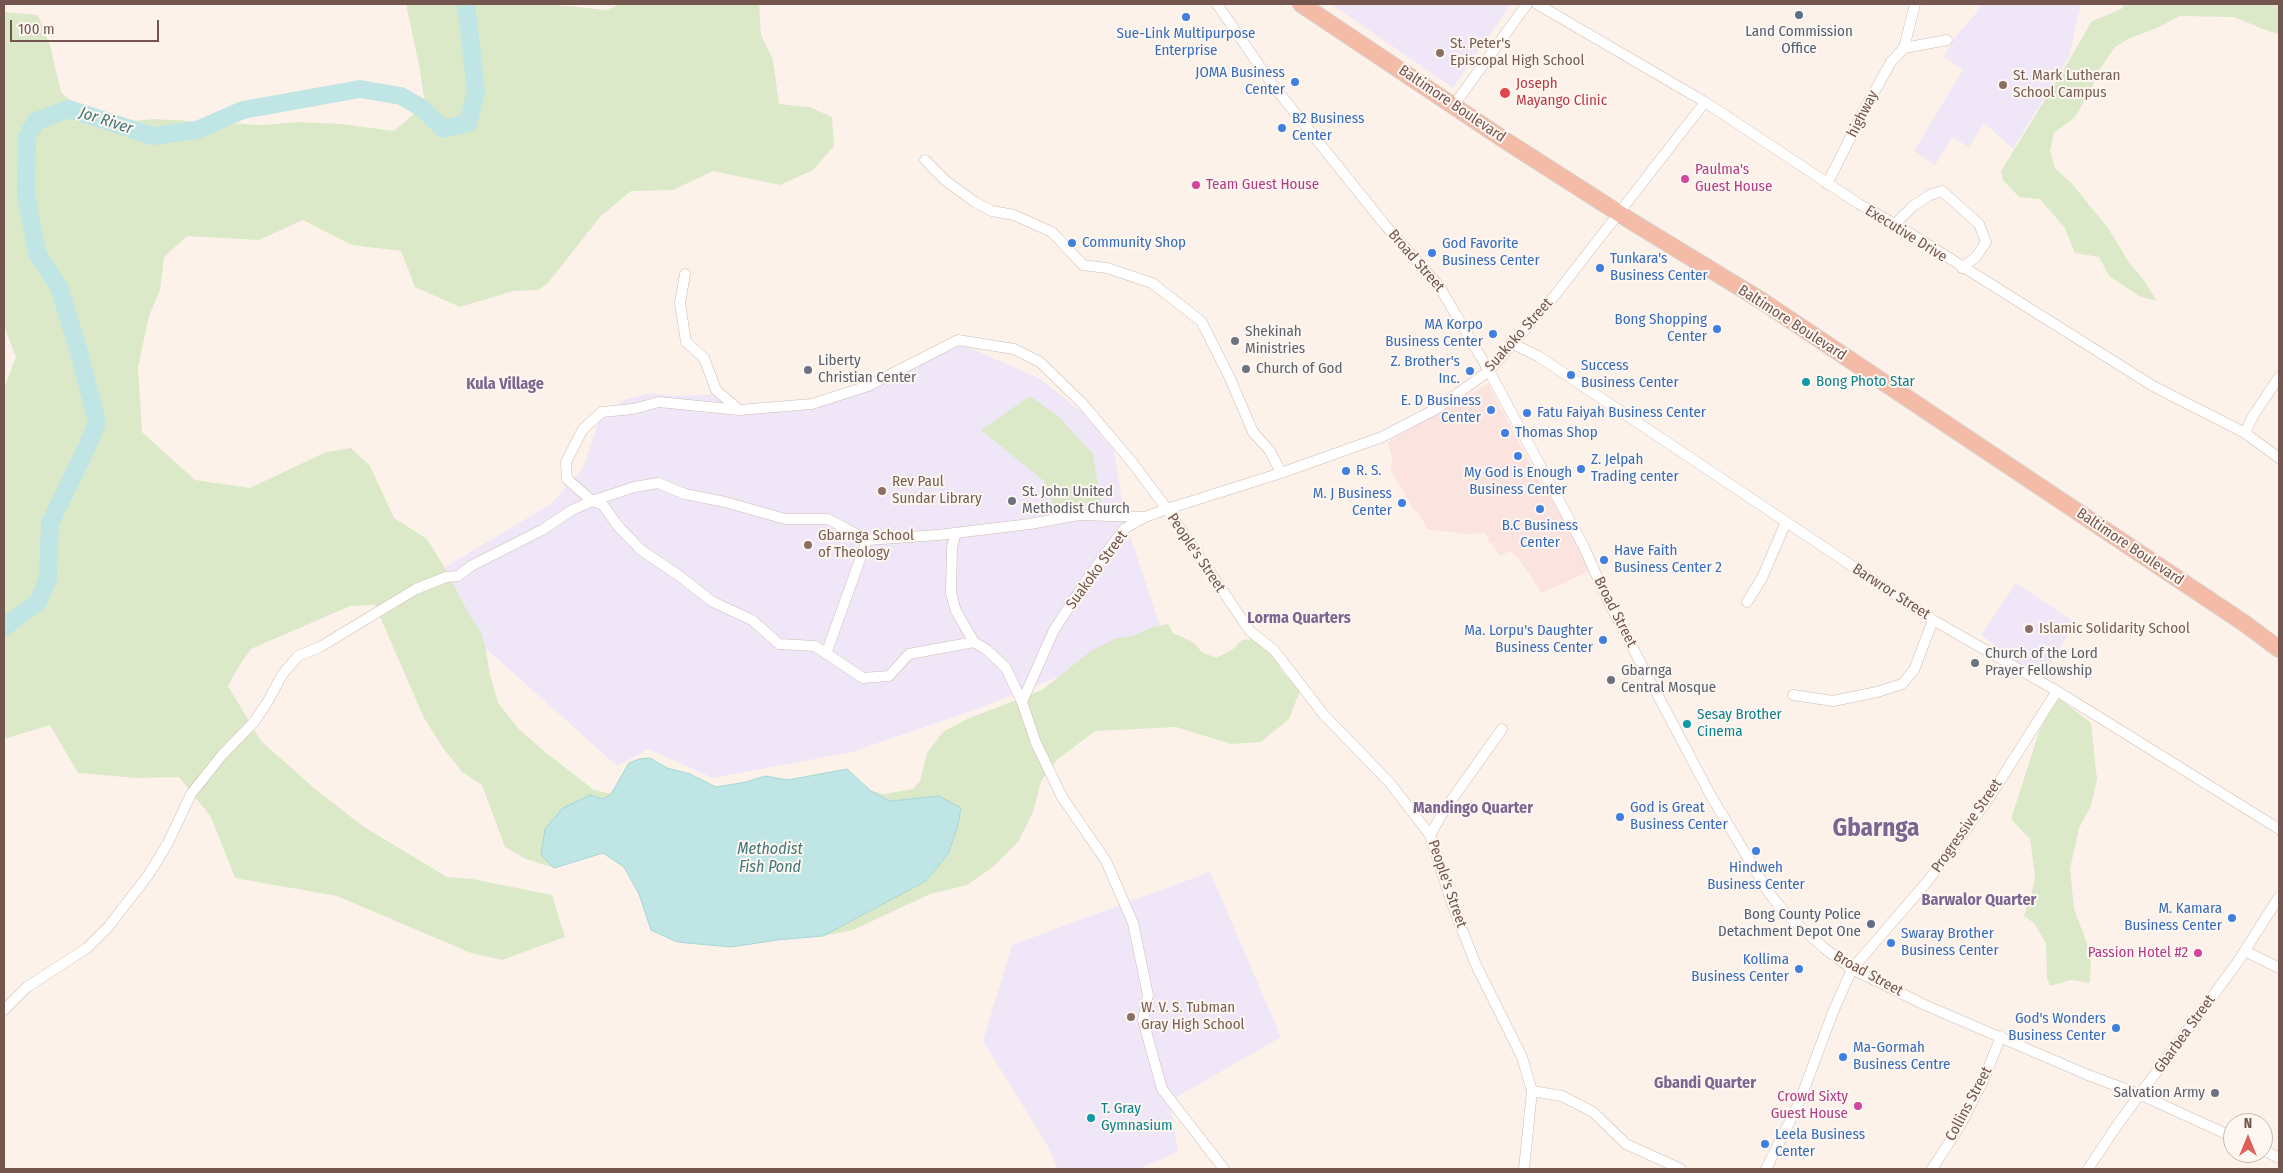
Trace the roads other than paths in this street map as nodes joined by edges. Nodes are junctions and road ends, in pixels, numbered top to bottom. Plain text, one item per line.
1 (1217, 4) edge
2 (1301, 4) edge
3 (1527, 4) edge
4 (1537, 4) edge
5 (1915, 4) edge
6 (1947, 40) dead end
7 (1904, 48) junction
8 (1704, 102) junction
9 (1454, 105) junction
10 (925, 160) dead end
11 (1828, 184) junction
12 (1617, 212) junction
13 (1895, 224) junction
14 (1962, 268) junction
15 (685, 274) dead end
16 (1511, 343) junction
17 (1489, 371) junction
18 (2279, 377) edge
19 (739, 410) junction
20 (2244, 433) junction
21 (2279, 458) edge
22 (1281, 473) junction
23 (592, 500) junction
24 (1167, 509) junction
25 (1145, 517) junction
26 (1786, 522) junction
27 (956, 533) junction
28 (867, 540) junction
29 (1747, 602) dead end
30 (1933, 620) junction
31 (974, 642) junction
32 (2279, 649) edge
33 (826, 654) junction
34 (2057, 691) junction
35 (1793, 695) dead end
36 (1022, 702) junction
37 (1502, 729) dead end
38 (2279, 829) edge
39 (1430, 835) junction
40 (2279, 897) edge
41 (2245, 951) junction
42 (2279, 968) edge
43 (1852, 969) junction
44 (4, 1010) edge
45 (2001, 1036) junction
46 (1532, 1091) junction
47 (2141, 1095) junction
48 (2223, 1132) edge
49 (1224, 1169) edge
50 (1524, 1169) edge
51 (1681, 1169) edge
52 (1766, 1169) edge
53 (1932, 1169) edge
54 (2088, 1169) edge

1 - 17 street, Broad Street
2 - 9 highway, Baltimore Boulevard
3 - 9 street
4 - 8 street, Executive Drive
5 - 7 street, highway
6 - 7 street
7 - 11 street, highway
8 - 11 street, Executive Drive
8 - 12 street, Suakoko Street
9 - 12 highway, Baltimore Boulevard
10 - 22 street
11 - 13 street, Executive Drive
12 - 16 street, Suakoko Street
12 - 32 highway, Baltimore Boulevard
13 - 14 street, Executive Drive
13 - 14 street
14 - 20 street, Executive Drive
15 - 19 street
16 - 17 street, Suakoko Street
16 - 26 street, Barwror Street
17 - 22 street, Suakoko Street
17 - 43 street, Broad Street
18 - 20 street
19 - 23 street, People's Street
19 - 24 street, People's Street
20 - 21 street, Executive Drive
22 - 24 street, Suakoko Street
23 - 28 street
23 - 33 street, People's Street
23 - 44 street
24 - 25 street, Suakoko Street
24 - 39 street, People's Street
25 - 27 street
25 - 36 street, Suakoko Street
26 - 29 street
26 - 30 street, Barwror Street
27 - 28 street
27 - 31 street
28 - 33 street
30 - 34 street, Barwror Street
30 - 35 street
31 - 33 street, People's Street
31 - 36 street
34 - 38 street, Barwror Street
34 - 43 street, Progressive Street
36 - 49 street
37 - 39 street
39 - 46 street, People's Street
40 - 41 street, Gbarbea Street
41 - 42 street
41 - 47 street, Gbarbea Street
43 - 45 street, Broad Street
43 - 52 street, Progressive Street
45 - 47 street, Broad Street
45 - 53 street, Collins Street
46 - 50 street, People's Street
46 - 51 street
47 - 48 street, Broad Street
47 - 54 street, Gbarbea Street

